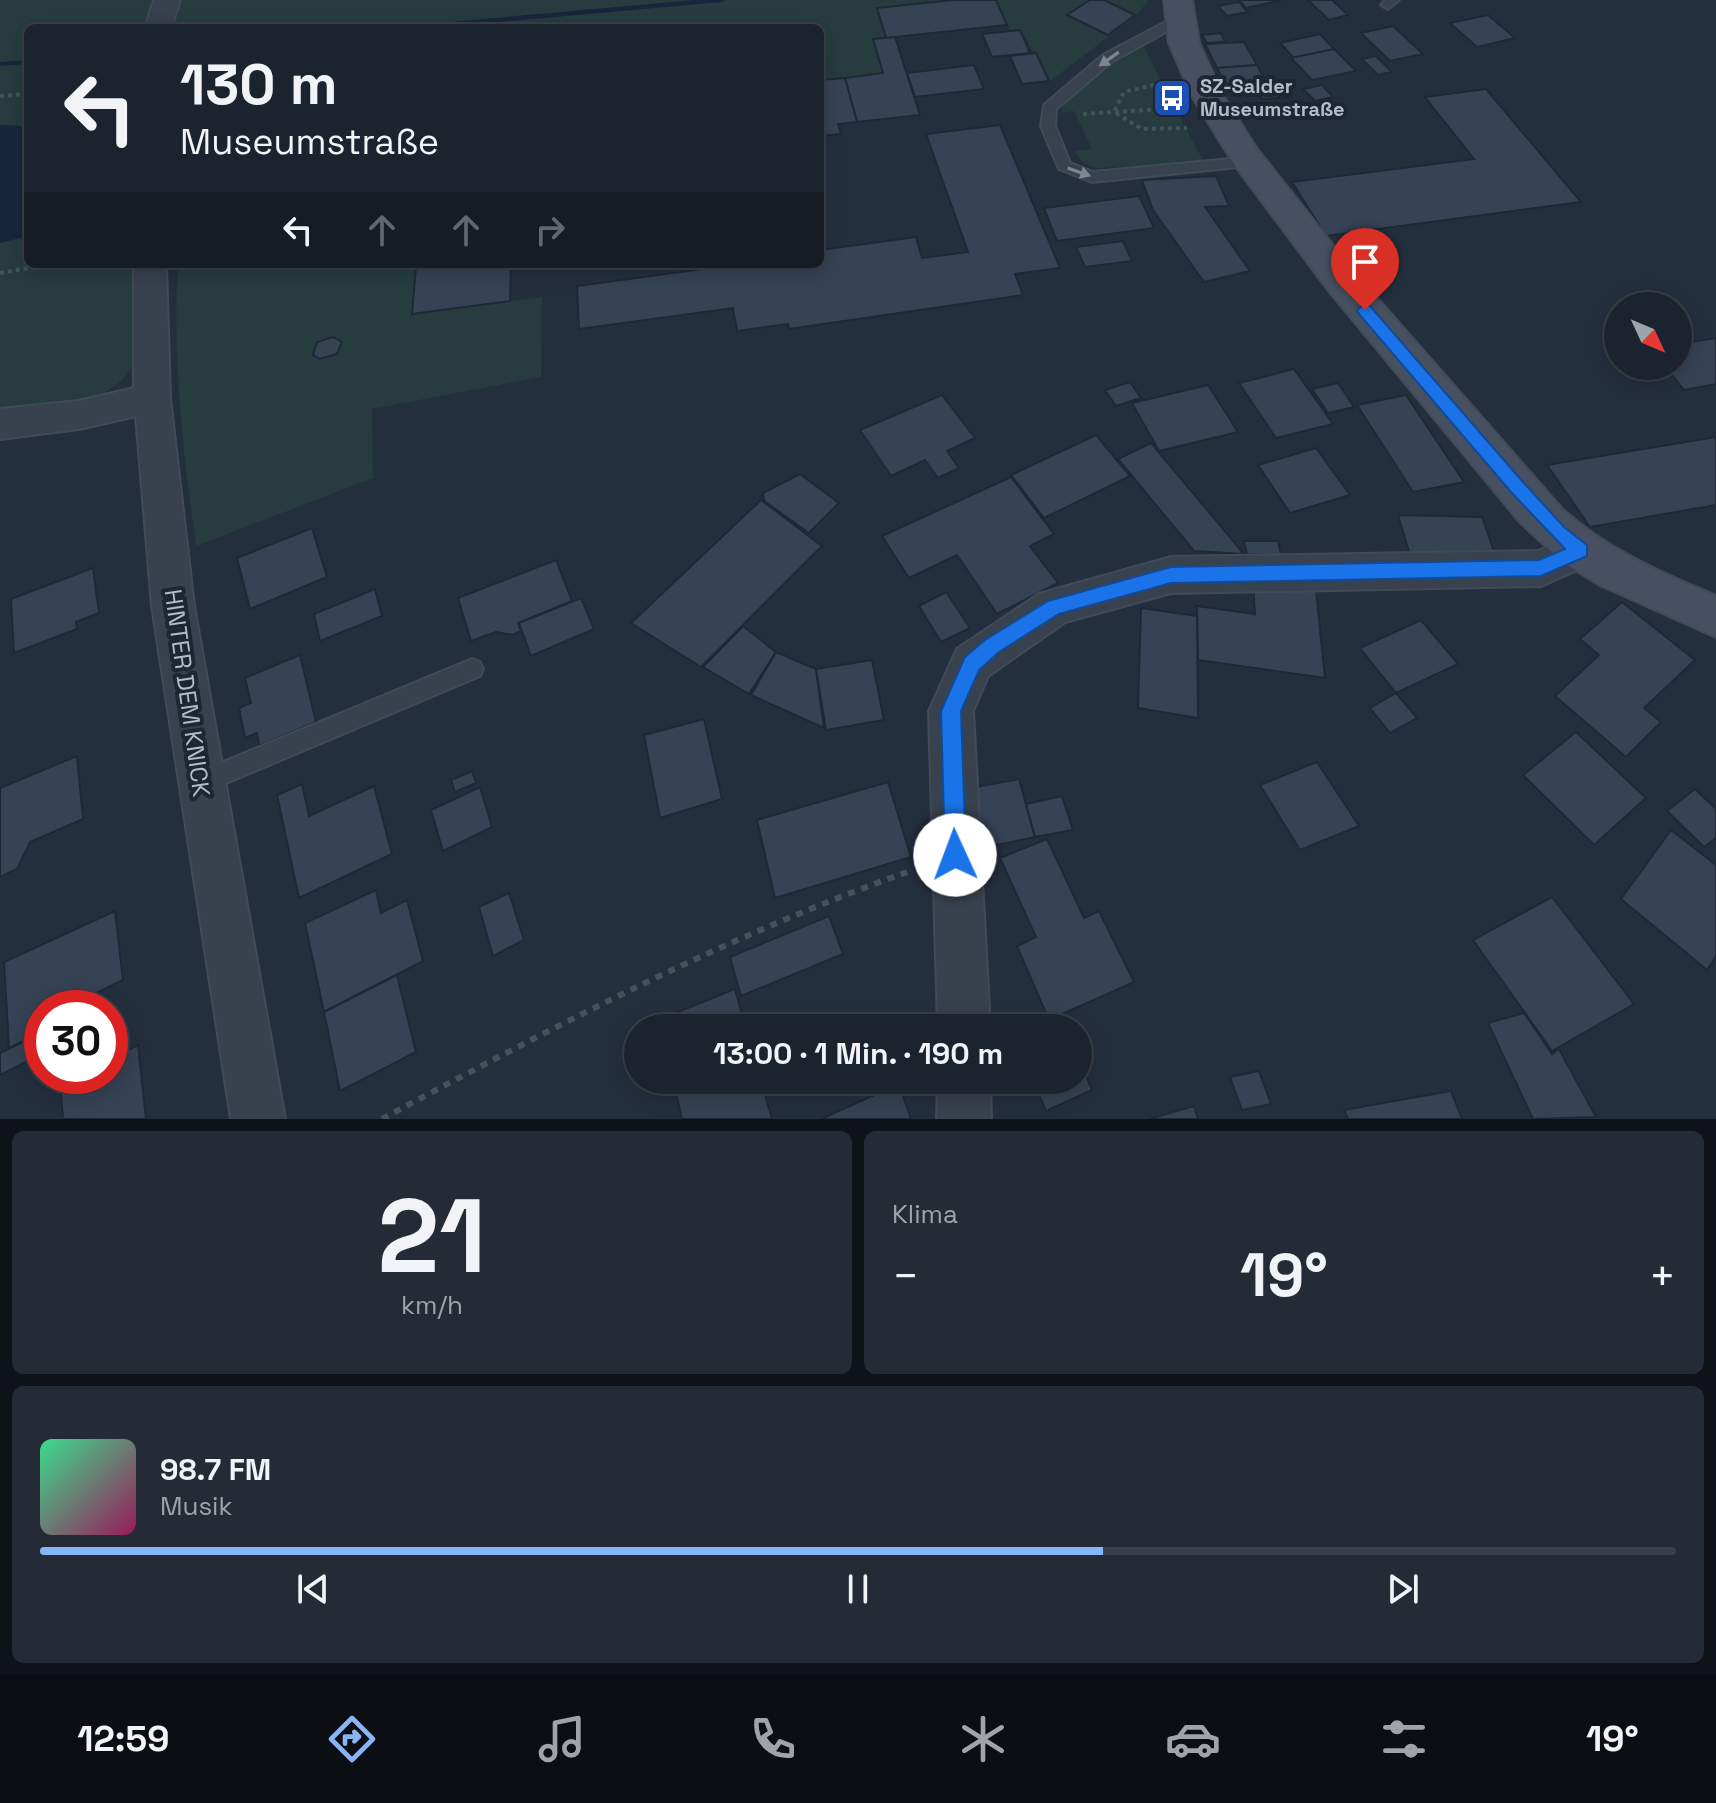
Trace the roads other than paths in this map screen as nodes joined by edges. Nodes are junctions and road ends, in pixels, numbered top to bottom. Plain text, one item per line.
1 (167, 0) edge
2 (1176, 10) edge
3 (159, 24) edge
4 (1252, 162) junction
5 (150, 268) edge
6 (152, 398) junction
7 (0, 424) edge
8 (1581, 550) junction
9 (1716, 617) edge
10 (472, 669) dead end
11 (200, 783) junction
12 (963, 1014) edge
13 (964, 1094) edge
14 (258, 1119) edge
15 (964, 1119) edge

1 - 3 street
2 - 4 main road
2 -> 4 lane
4 - 8 main road
5 - 6 street, HINTER DEM KNICK
6 - 7 street
6 - 11 street, HINTER DEM KNICK
8 - 9 main road
8 - 12 street
10 - 11 lane
11 - 14 street, HINTER DEM KNICK
13 - 15 street

